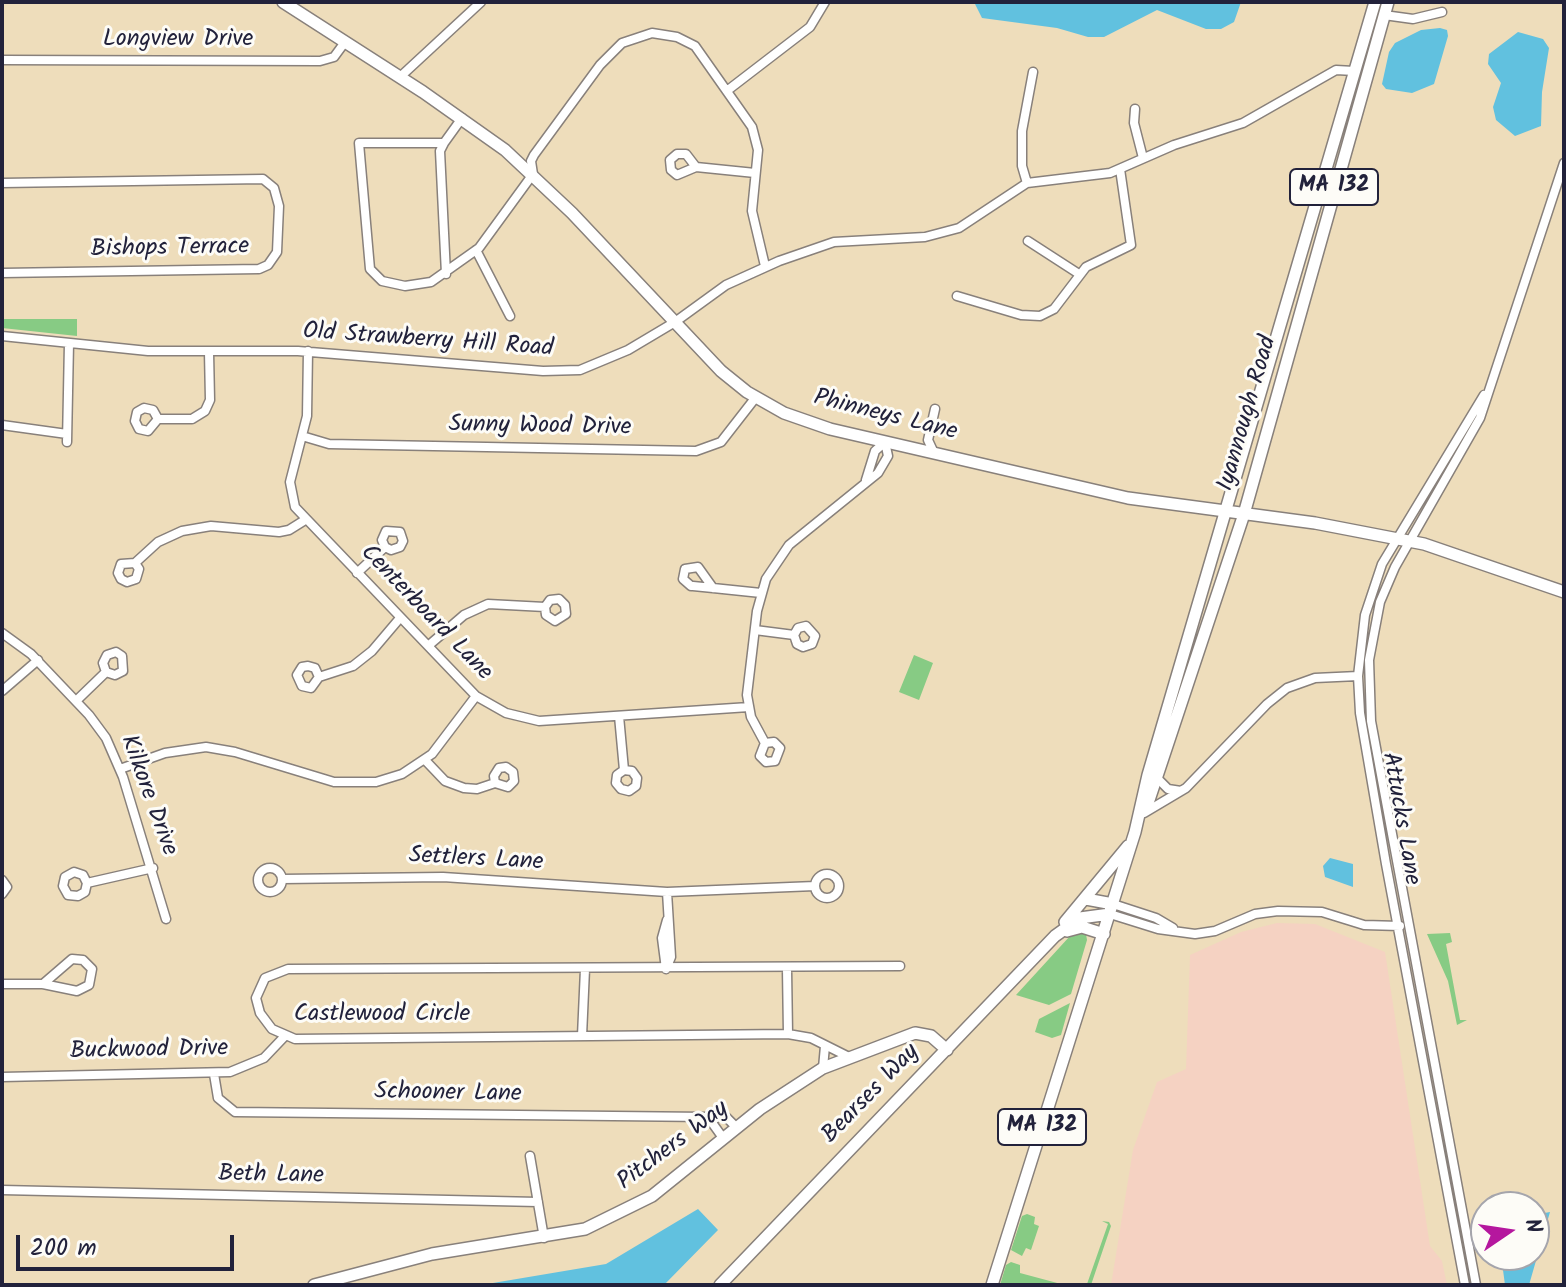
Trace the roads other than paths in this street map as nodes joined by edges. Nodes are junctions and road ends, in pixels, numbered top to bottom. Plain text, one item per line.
1 (283, 2) edge
2 (481, 2) edge
3 (825, 2) edge
4 (1375, 2) edge
5 (1388, 2) edge
6 (1442, 12) dead end
7 (1384, 15) junction
8 (345, 42) junction
9 (2, 60) edge
10 (1354, 71) junction
11 (1033, 72) dead end
12 (400, 77) junction
13 (728, 90) junction
14 (1135, 109) dead end
15 (462, 118) junction
16 (444, 143) junction
17 (1143, 158) junction
18 (1564, 163) edge
19 (696, 167) dead end
20 (1120, 169) junction
21 (755, 173) junction
22 (533, 174) junction
23 (2, 183) edge
24 (1027, 183) junction
25 (1028, 241) dead end
26 (476, 250) junction
27 (765, 266) junction
28 (2, 273) edge
29 (446, 274) junction
30 (1079, 274) junction
31 (957, 296) dead end
32 (510, 316) dead end
33 (675, 322) junction
34 (2, 336) edge
35 (69, 343) junction
36 (308, 351) junction
37 (209, 352) junction
38 (1489, 387) junction
39 (756, 397) junction
40 (935, 409) dead end
41 (158, 419) dead end
42 (2, 425) edge
43 (302, 436) junction
44 (885, 442) junction
45 (934, 453) junction
46 (1225, 512) junction
47 (1244, 514) junction
48 (305, 520) junction
49 (1395, 538) junction
50 (1408, 540) junction
51 (385, 547) dead end
52 (135, 563) dead end
53 (357, 573) junction
54 (713, 588) dead end
55 (1564, 592) edge
56 (761, 593) junction
57 (545, 607) dead end
58 (400, 618) junction
59 (755, 630) junction
60 (2, 633) edge
61 (794, 635) dead end
62 (428, 646) junction
63 (38, 660) junction
64 (106, 672) dead end
65 (1358, 676) junction
66 (319, 677) dead end
67 (2, 691) edge
68 (476, 696) junction
69 (76, 701) junction
70 (749, 707) junction
71 (619, 716) junction
72 (765, 743) dead end
73 (425, 760) junction
74 (120, 769) junction
75 (624, 770) dead end
76 (1158, 779) junction
77 (495, 783) dead end
78 (1182, 791) junction
79 (1144, 813) junction
80 (1134, 836) junction
81 (153, 868) junction
82 (282, 879) dead end
83 (2, 880) edge
84 (87, 883) dead end
85 (815, 886) dead end
86 (667, 892) junction
87 (2, 894) edge
88 (1086, 899) junction
89 (1112, 909) junction
90 (166, 919) dead end
91 (1402, 926) junction
92 (1104, 934) junction
93 (1055, 936) junction
94 (900, 966) dead end
95 (585, 969) junction
96 (666, 969) junction
97 (787, 969) junction
98 (2, 984) edge
99 (43, 984) junction
100 (788, 1034) junction
101 (582, 1036) junction
102 (284, 1037) junction
103 (825, 1046) junction
104 (947, 1050) junction
105 (849, 1057) junction
106 (823, 1068) junction
107 (214, 1074) junction
108 (2, 1077) edge
109 (708, 1117) junction
110 (737, 1128) junction
111 (723, 1138) junction
112 (530, 1156) dead end
113 (2, 1190) edge
114 (538, 1202) junction
115 (544, 1238) junction
116 (314, 1285) edge
117 (720, 1285) edge
118 (992, 1285) edge
119 (1465, 1285) edge
120 (1476, 1285) edge

1 - 8 main road, Phinneys Lane
2 - 12 street
3 - 13 street
4 - 10 main road, Iyannough Road / MA 132
5 - 7 main road, Iyannough Road / MA 132
6 - 7 street
7 - 47 main road, Iyannough Road / MA 132
8 - 9 street, Longview Drive
8 - 12 main road, Phinneys Lane
10 - 17 street, Old Strawberry Hill Road
10 - 46 main road, Iyannough Road / MA 132
11 - 24 street
12 - 15 main road, Phinneys Lane
13 - 21 street
13 - 22 street
14 - 17 street
15 - 16 street
15 - 22 main road, Phinneys Lane
16 - 29 street
16 - 29 street
17 - 20 street, Old Strawberry Hill Road
18 - 38 street, Attucks Lane
19 - 21 street
20 - 24 street, Old Strawberry Hill Road
20 - 30 street
21 - 27 street
22 - 26 street
22 - 33 main road, Phinneys Lane
23 - 28 street, Bishops Terrace
24 - 27 street, Old Strawberry Hill Road
25 - 30 street
26 - 29 street
26 - 32 street
27 - 33 street, Old Strawberry Hill Road
30 - 31 street
33 - 36 street, Old Strawberry Hill Road
33 - 39 main road, Phinneys Lane
34 - 35 street, Old Strawberry Hill Road
35 - 37 street, Old Strawberry Hill Road
35 - 42 street
36 - 37 street, Old Strawberry Hill Road
36 - 43 street, Centerboard Lane
37 - 41 street
38 - 49 street, Attucks Lane
38 - 50 street, Attucks Lane
39 - 43 street, Sunny Wood Drive
39 - 44 main road, Phinneys Lane
40 - 45 street
43 - 48 street, Centerboard Lane
44 - 45 main road, Phinneys Lane
44 - 56 street
45 - 46 main road, Phinneys Lane
46 - 47 main road, Phinneys Lane
46 - 80 main road, Iyannough Road / MA 132
47 - 49 main road, Phinneys Lane
47 - 76 main road, Iyannough Road / MA 132
48 - 52 street
48 - 53 street, Centerboard Lane
49 - 50 main road, Phinneys Lane
49 - 65 street, Attucks Lane
50 - 55 main road, Phinneys Lane
50 - 91 street, Attucks Lane
51 - 53 street
53 - 58 street, Centerboard Lane
54 - 56 street
56 - 59 street
57 - 62 street
58 - 62 street, Centerboard Lane
58 - 66 street
59 - 61 street
59 - 70 street
60 - 63 street, Kilkore Drive
62 - 68 street, Centerboard Lane
63 - 67 street
63 - 69 street, Kilkore Drive
64 - 69 street
65 - 78 street
65 - 91 street, Attucks Lane
68 - 71 street, Centerboard Lane
68 - 73 street
69 - 74 street, Kilkore Drive
70 - 71 street, Centerboard Lane
70 - 72 street
71 - 75 street
73 - 74 street
73 - 77 street
74 - 81 street, Kilkore Drive
76 - 78 street
76 - 79 main road, Iyannough Road / MA 132
78 - 79 street
79 - 80 main road, Iyannough Road / MA 132
80 - 88 main road, Bearses Way
80 - 89 main road, Iyannough Road / MA 132
81 - 84 street
81 - 90 street, Kilkore Drive
82 - 86 street, Settlers Lane
83 - 87 street
85 - 86 street, Settlers Lane
86 - 96 street
88 - 89 main road
88 - 93 main road, Bearses Way
89 - 91 street
89 - 92 main road, Iyannough Road / MA 132
89 - 93 main road, Bearses Way
91 - 119 street, Attucks Lane
91 - 120 street, Attucks Lane
92 - 93 main road
92 - 118 main road, Iyannough Road / MA 132
93 - 104 main road, Bearses Way
94 - 97 street, Castlewood Circle
95 - 96 street, Castlewood Circle
95 - 101 street
95 - 102 street, Castlewood Circle
96 - 97 street, Castlewood Circle
97 - 100 street
98 - 99 street
99 - 99 street
100 - 101 street, Castlewood Circle
100 - 103 street, Castlewood Circle
101 - 102 street, Castlewood Circle
102 - 107 street, Buckwood Drive
103 - 105 street, Castlewood Circle
103 - 106 street
104 - 105 main road, Pitchers Way
104 - 117 main road, Bearses Way
105 - 106 main road, Pitchers Way
106 - 110 main road, Pitchers Way
107 - 108 street, Buckwood Drive
107 - 109 street, Schooner Lane
109 - 110 street, Schooner Lane
109 - 111 street
110 - 111 main road, Pitchers Way
111 - 115 main road, Pitchers Way
112 - 114 street
113 - 114 street, Beth Lane
114 - 115 street
115 - 116 main road, Pitchers Way

